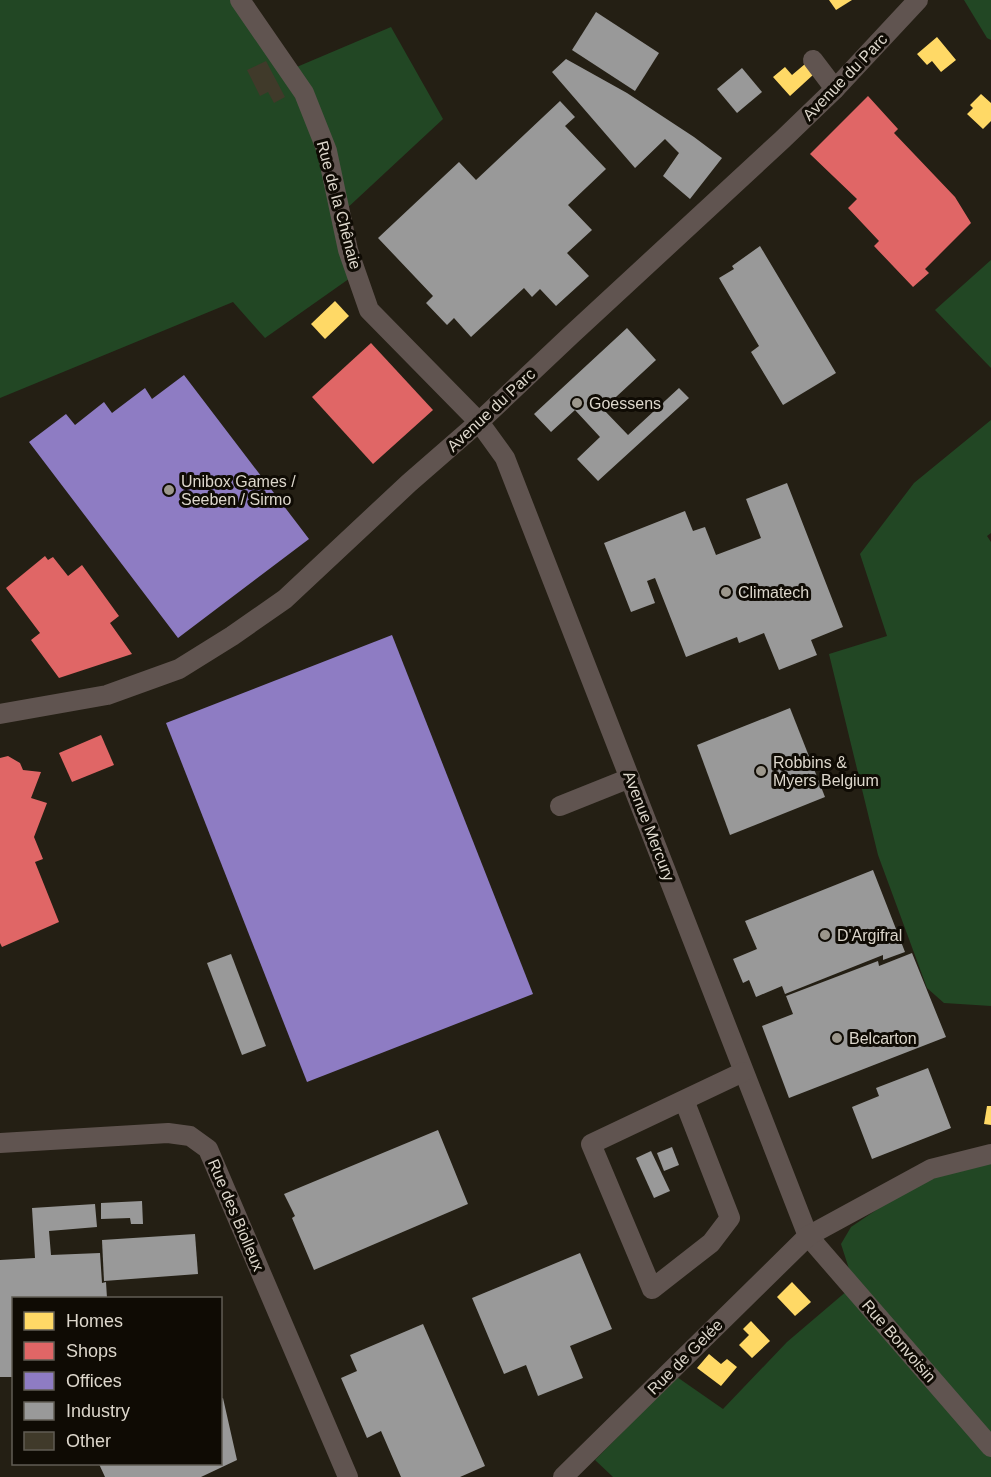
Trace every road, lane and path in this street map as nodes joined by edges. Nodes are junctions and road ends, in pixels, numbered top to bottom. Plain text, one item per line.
1 (240, 0) edge
2 (918, 0) edge
3 (813, 60) dead end
4 (835, 89) junction
5 (478, 423) junction
6 (2, 710) edge
7 (630, 778) junction
8 (560, 806) dead end
9 (743, 1072) junction
10 (684, 1100) junction
11 (0, 1143) edge
12 (991, 1154) edge
13 (807, 1236) junction
14 (991, 1447) edge
15 (348, 1477) edge
16 (563, 1477) edge

1 - 5 street, Rue de la Chênaie
2 - 4 street, Avenue du Parc
3 - 4 street
4 - 5 street, Avenue du Parc
5 - 6 street, Avenue du Parc
5 - 7 street, Avenue Mercury
7 - 8 street
7 - 9 street, Avenue Mercury
9 - 10 street
9 - 13 street, Avenue Mercury
10 - 10 street
11 - 15 street, Rue des Biolleux
12 - 13 street, Rue de Gelée
13 - 14 street, Rue Bonvoisin
13 - 16 street, Rue de Gelée

